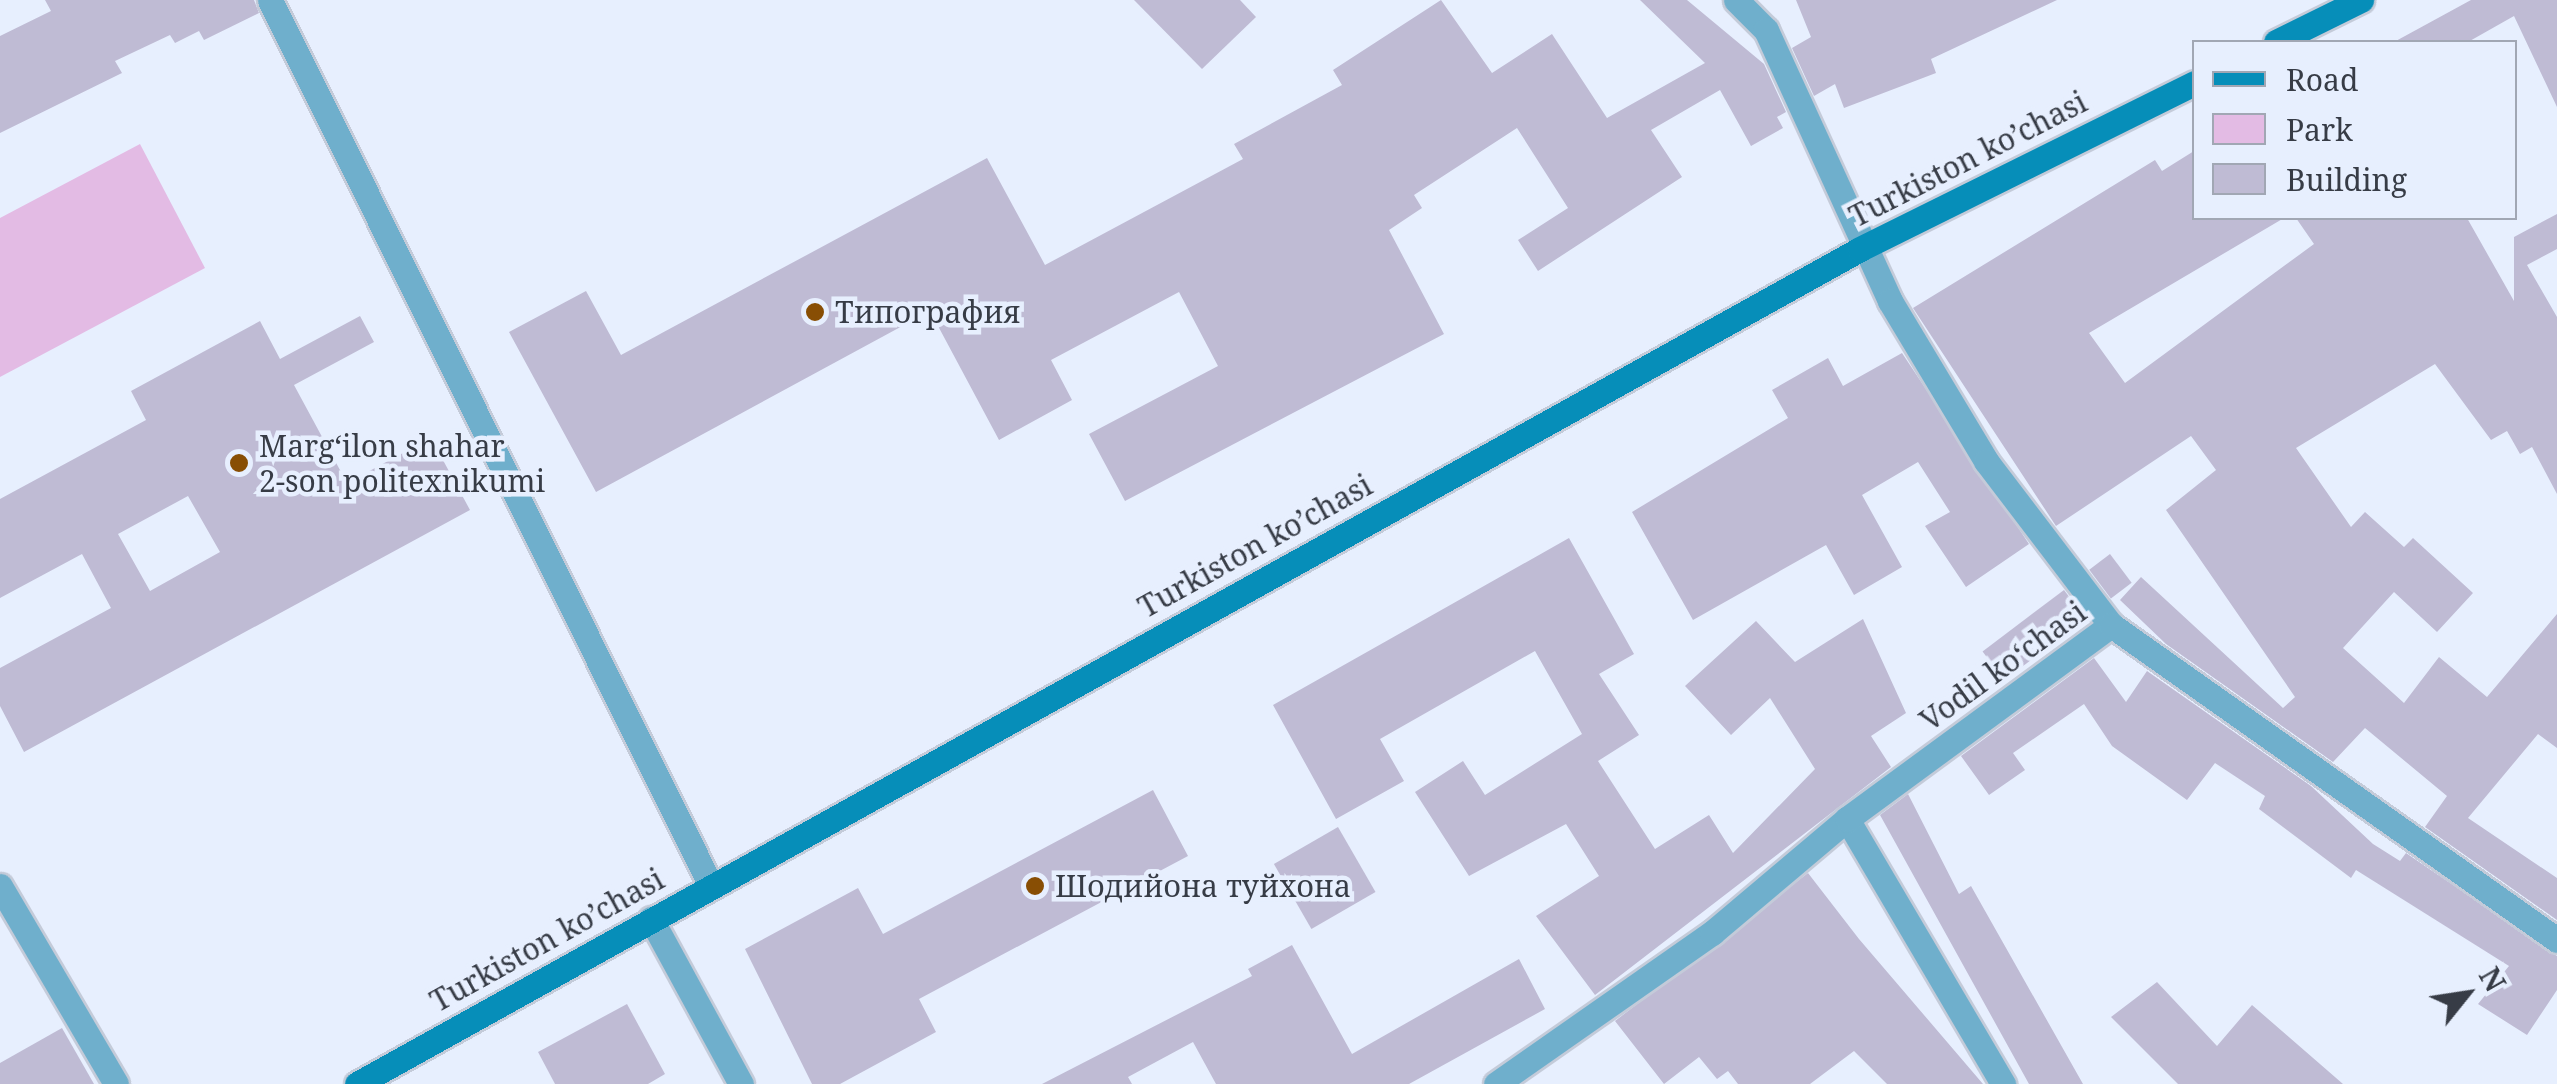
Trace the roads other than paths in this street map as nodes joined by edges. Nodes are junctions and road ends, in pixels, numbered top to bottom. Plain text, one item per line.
1 (270, 0) edge
2 (1736, 0) edge
3 (2361, 0) edge
4 (2280, 40) edge
5 (2192, 84) edge
6 (1860, 249) junction
7 (2111, 626) junction
8 (1847, 820) junction
9 (710, 884) junction
10 (0, 886) edge
11 (651, 919) junction
12 (2557, 940) edge
13 (116, 1084) edge
14 (357, 1084) edge
15 (741, 1084) edge
16 (1496, 1084) edge
17 (2003, 1084) edge

1 - 9 street
2 - 6 street
3 - 4 main road
5 - 6 main road, Turkiston ko’chasi
6 - 7 street
6 - 9 main road, Turkiston ko’chasi
7 - 8 street, Vodil koʻchasi
7 - 12 street, Vodil koʻchasi
8 - 16 street, Vodil koʻchasi
8 - 17 street
9 - 11 main road, Turkiston ko’chasi
10 - 13 street
11 - 14 main road, Turkiston ko’chasi
11 - 15 street

